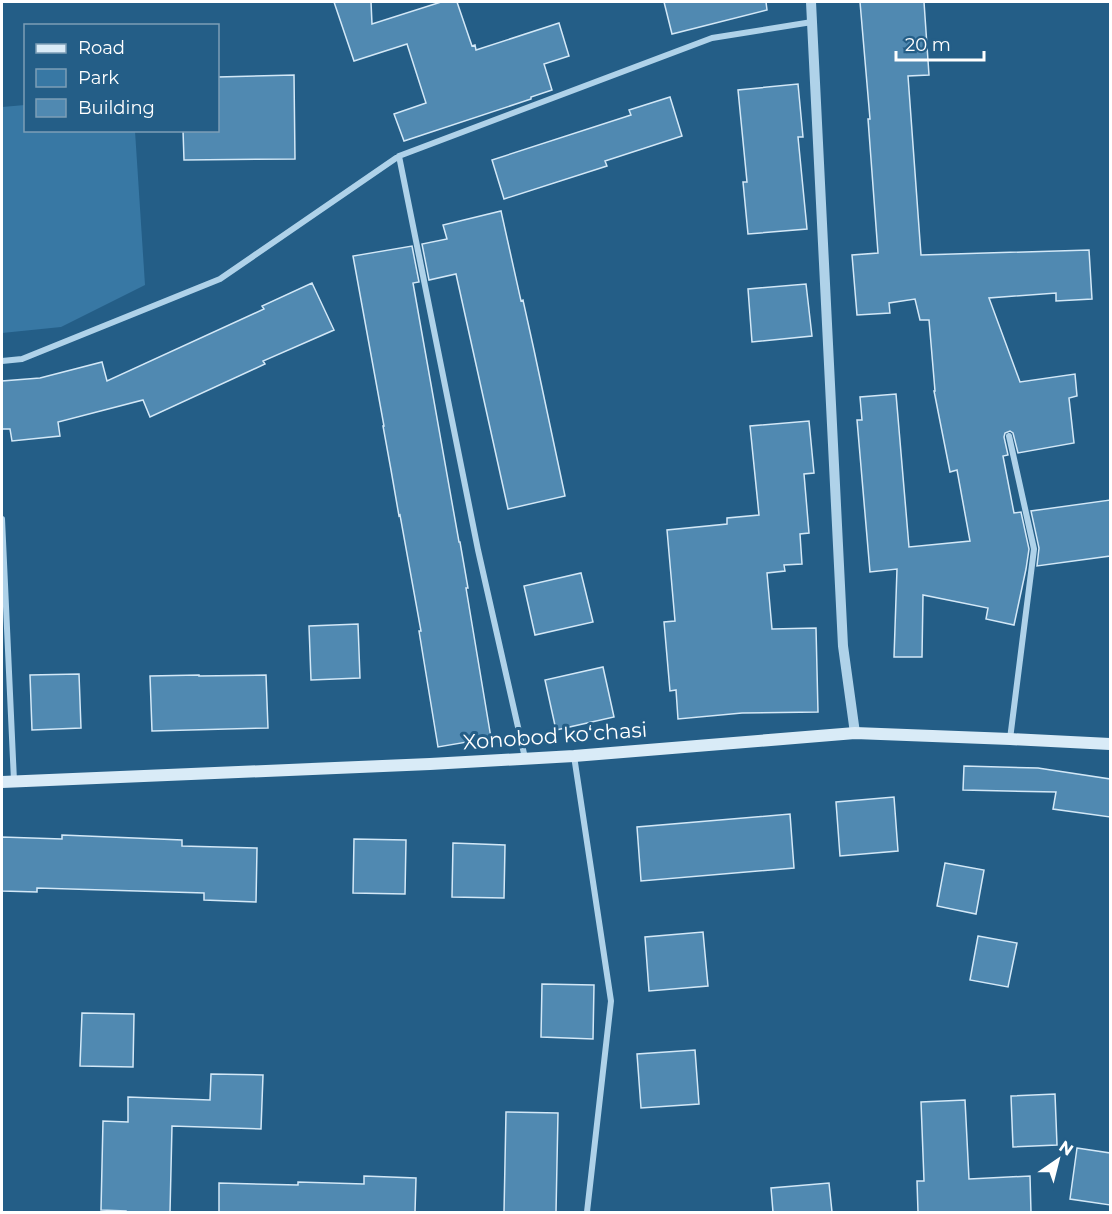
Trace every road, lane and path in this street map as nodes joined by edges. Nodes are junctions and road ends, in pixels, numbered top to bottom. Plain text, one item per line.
1 (811, 2) edge
2 (812, 22) junction
3 (399, 156) junction
4 (2, 360) edge
5 (1009, 436) dead end
6 (2, 519) edge
7 (855, 734) junction
8 (1010, 738) junction
9 (1110, 744) edge
10 (574, 756) junction
11 (525, 758) junction
12 (8, 781) edge
13 (587, 1212) edge

1 - 2 street
2 - 3 street
2 - 7 street
3 - 4 street
3 - 11 street
5 - 8 street
6 - 12 street
7 - 8 main road, Xonobod koʻchasi
7 - 10 main road, Xonobod koʻchasi
8 - 9 main road, Xonobod koʻchasi
10 - 11 main road, Xonobod koʻchasi
10 - 13 street
11 - 12 main road, Xonobod koʻchasi

